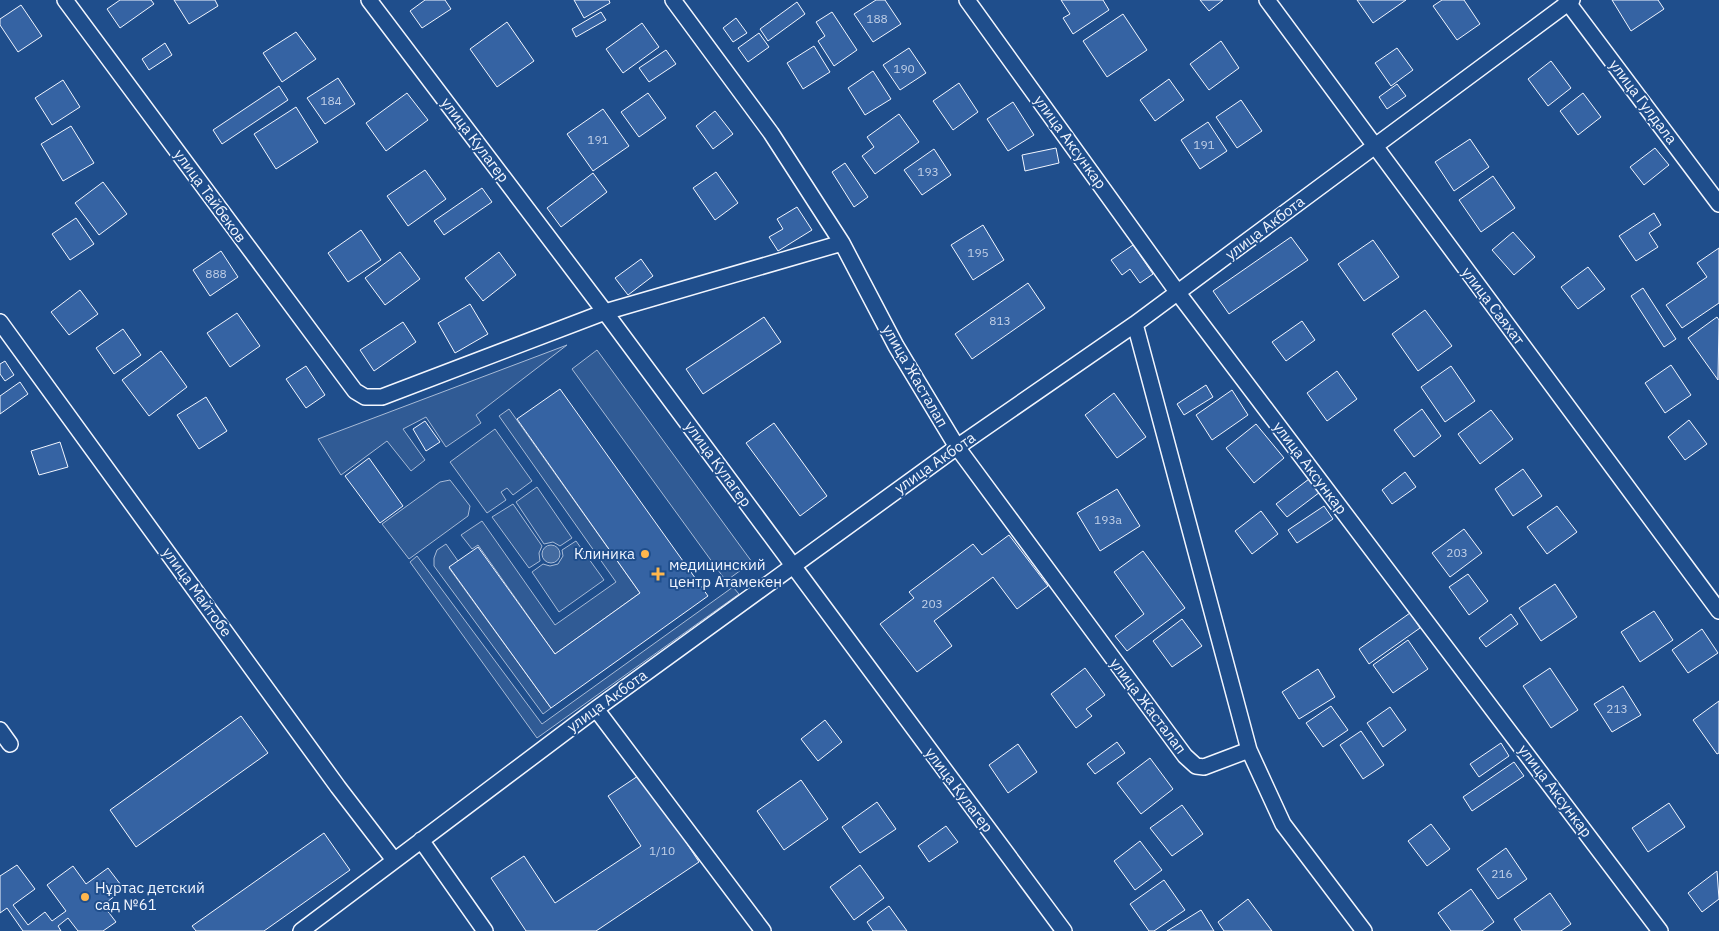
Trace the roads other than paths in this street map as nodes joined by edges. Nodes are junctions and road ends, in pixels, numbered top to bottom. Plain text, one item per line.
1 (65, 0) edge
2 (369, 0) edge
3 (673, 0) edge
4 (967, 0) edge
5 (1267, 0) edge
6 (1569, 1) edge
7 (1375, 146) junction
8 (1719, 204) edge
9 (842, 243) junction
10 (1178, 293) junction
11 (606, 312) junction
12 (0, 322) edge
13 (1135, 324) junction
14 (957, 447) junction
15 (792, 565) junction
16 (1719, 611) edge
17 (596, 709) junction
18 (0, 730) edge
19 (10, 744) dead end
20 (1249, 750) junction
21 (421, 840) junction
22 (394, 860) junction
23 (301, 931) edge
24 (485, 931) edge
25 (763, 931) edge
26 (1064, 931) edge
27 (1364, 931) edge
28 (1660, 931) edge

1 - 11 street, улица Тайбеков
2 - 11 street, улица Кулагер
3 - 9 street, улица Жасталап
4 - 10 street, улица Аксункар
5 - 7 street, улица Саяхат
6 - 7 street, улица Акбота
6 - 8 street, улица Гулдала
7 - 10 street, улица Акбота
7 - 16 street, улица Саяхат
9 - 11 street
9 - 14 street, улица Жасталап
10 - 13 street, улица Акбота
10 - 28 street, улица Аксункар
11 - 15 street, улица Кулагер
12 - 22 street, улица Майтобе
13 - 14 street, улица Акбота
13 - 20 street
14 - 15 street, улица Акбота
14 - 20 street, улица Жасталап
15 - 17 street, улица Акбота
15 - 26 street, улица Кулагер
17 - 21 street, улица Акбота
17 - 25 street
18 - 19 street
20 - 27 street
21 - 22 street, улица Акбота
21 - 24 street
22 - 23 street, улица Акбота

